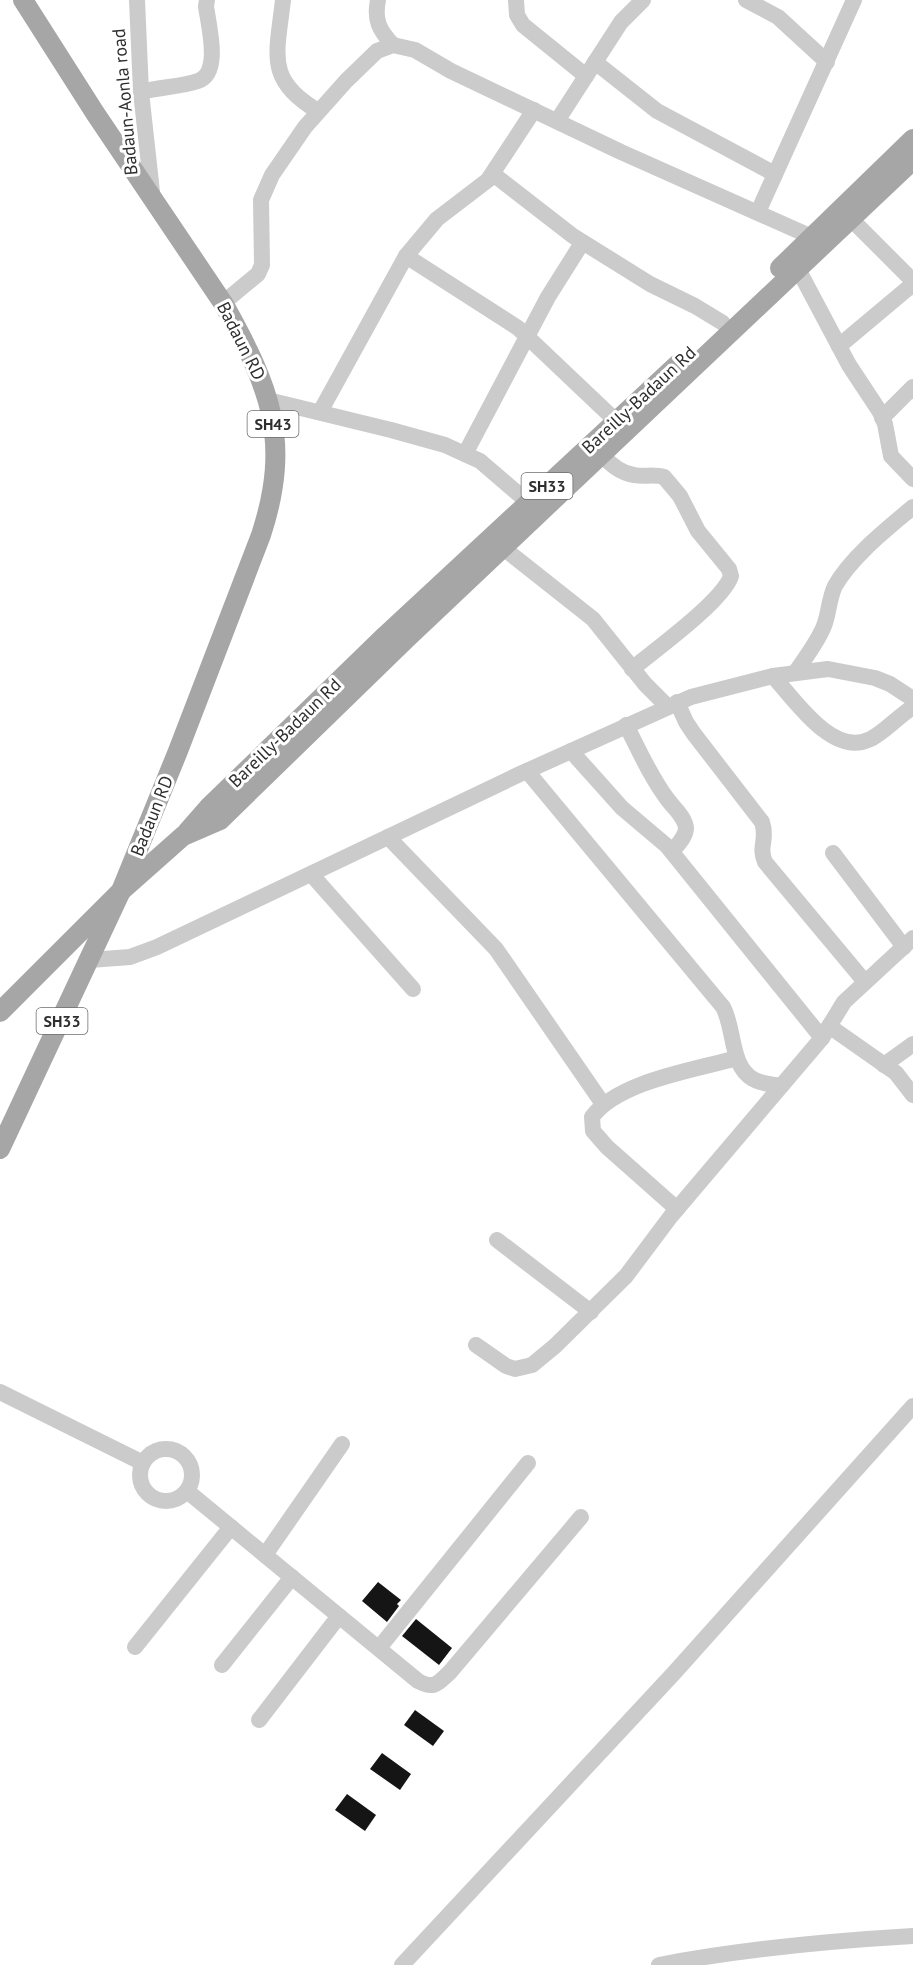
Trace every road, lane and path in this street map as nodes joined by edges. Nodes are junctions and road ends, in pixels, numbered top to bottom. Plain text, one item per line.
1 (23, 0) edge
2 (138, 0) edge
3 (207, 0) edge
4 (283, 0) edge
5 (378, 0) edge
6 (516, 0) edge
7 (643, 0) edge
8 (746, 0) edge
9 (854, 0) edge
10 (393, 45) junction
11 (595, 62) junction
12 (827, 62) junction
13 (586, 76) junction
14 (141, 92) junction
15 (534, 110) junction
16 (318, 111) junction
17 (557, 121) junction
18 (913, 139) edge
19 (913, 160) edge
20 (493, 174) junction
21 (775, 174) junction
22 (153, 201) junction
23 (758, 212) junction
24 (851, 219) junction
25 (818, 240) junction
26 (582, 243) junction
27 (406, 255) junction
28 (798, 268) junction
29 (913, 282) edge
30 (223, 303) junction
31 (723, 323) junction
32 (528, 337) junction
33 (840, 346) junction
34 (913, 387) edge
35 (268, 400) junction
36 (320, 412) junction
37 (882, 418) junction
38 (615, 420) junction
39 (465, 454) junction
40 (601, 454) junction
41 (913, 479) edge
42 (529, 503) junction
43 (913, 507) edge
44 (502, 547) junction
45 (632, 669) junction
46 (795, 673) junction
47 (773, 676) junction
48 (913, 699) edge
49 (672, 704) junction
50 (913, 707) edge
51 (626, 725) junction
52 (571, 751) junction
53 (526, 771) junction
54 (183, 836) junction
55 (388, 837) junction
56 (672, 852) junction
57 (833, 853) dead end
58 (311, 874) junction
59 (121, 891) junction
60 (908, 943) edge
61 (90, 960) junction
62 (865, 982) junction
63 (413, 989) dead end
64 (0, 1012) edge
65 (826, 1032) junction
66 (913, 1044) edge
67 (737, 1058) junction
68 (884, 1065) junction
69 (781, 1086) junction
70 (913, 1095) edge
71 (603, 1104) junction
72 (0, 1149) edge
73 (677, 1209) junction
74 (497, 1240) dead end
75 (591, 1312) junction
76 (476, 1345) dead end
77 (0, 1392) edge
78 (913, 1406) edge
79 (342, 1444) dead end
80 (143, 1463) junction
81 (528, 1463) dead end
82 (187, 1491) junction
83 (581, 1517) dead end
84 (231, 1527) junction
85 (265, 1555) junction
86 (292, 1577) junction
87 (339, 1616) junction
88 (135, 1647) dead end
89 (379, 1648) junction
90 (222, 1665) dead end
91 (259, 1720) dead end
92 (913, 1936) edge
93 (402, 1965) edge
94 (659, 1965) edge

1 - 22 main road, Badaun RD / SH43
2 - 14 street, Badaun-Aonla road
3 - 14 street
4 - 16 street
5 - 10 street
6 - 13 street
7 - 11 street
8 - 12 street
9 - 12 street
10 - 15 street
10 - 16 street
11 - 13 street
11 - 21 street
12 - 21 street
13 - 17 street
14 - 22 street, Badaun-Aonla road
15 - 17 street
15 - 20 street
16 - 30 street
17 - 23 street
18 - 25 main road, Bareilly-Badaun Rd / SH33
19 - 24 main road, SH33
20 - 26 street
20 - 27 street
21 - 23 street
22 - 30 main road, Badaun RD / SH43
23 - 25 street
24 - 25 main road, SH33
24 - 29 street
25 - 28 main road, SH33
25 - 31 main road, Bareilly-Badaun Rd / SH33
26 - 31 street
26 - 32 street
27 - 32 street
27 - 36 street
28 - 33 street
28 - 40 main road, SH33
29 - 33 street
30 - 35 main road, Badaun RD / SH43
31 - 38 main road, Bareilly-Badaun Rd / SH33
32 - 38 street
32 - 39 street
33 - 37 street
34 - 37 street
35 - 36 street
35 - 59 main road, Badaun RD / SH43
36 - 39 street
37 - 41 street
38 - 42 main road, Bareilly-Badaun Rd / SH33
39 - 42 street
40 - 44 main road, SH33
40 - 45 street
42 - 54 main road, Bareilly-Badaun Rd / SH33
43 - 46 street
44 - 45 street
44 - 54 main road, SH33
45 - 49 street
46 - 47 street
46 - 48 street
47 - 49 street
47 - 50 street
49 - 51 street
49 - 62 street
51 - 52 street
51 - 56 street
52 - 53 street
52 - 56 street
53 - 55 street
53 - 67 street
54 - 59 main road, SH33
55 - 58 street
55 - 71 street
56 - 65 street
57 - 60 street
58 - 61 street
58 - 63 street
59 - 61 main road, SH33
59 - 64 main road, SH33
60 - 62 street
61 - 72 main road, SH33
62 - 65 street
65 - 68 street
65 - 69 street
66 - 68 street
67 - 69 street
67 - 71 street
68 - 70 street
69 - 73 street
71 - 73 street
73 - 75 street
74 - 75 street
75 - 76 street
77 - 80 street
78 - 93 street
79 - 85 street
80 - 82 street
80 - 82 street
81 - 89 street
82 - 84 street
83 - 89 street
84 - 85 street
84 - 88 street
85 - 86 street
86 - 87 street
86 - 90 street
87 - 89 street
87 - 91 street
92 - 94 street

